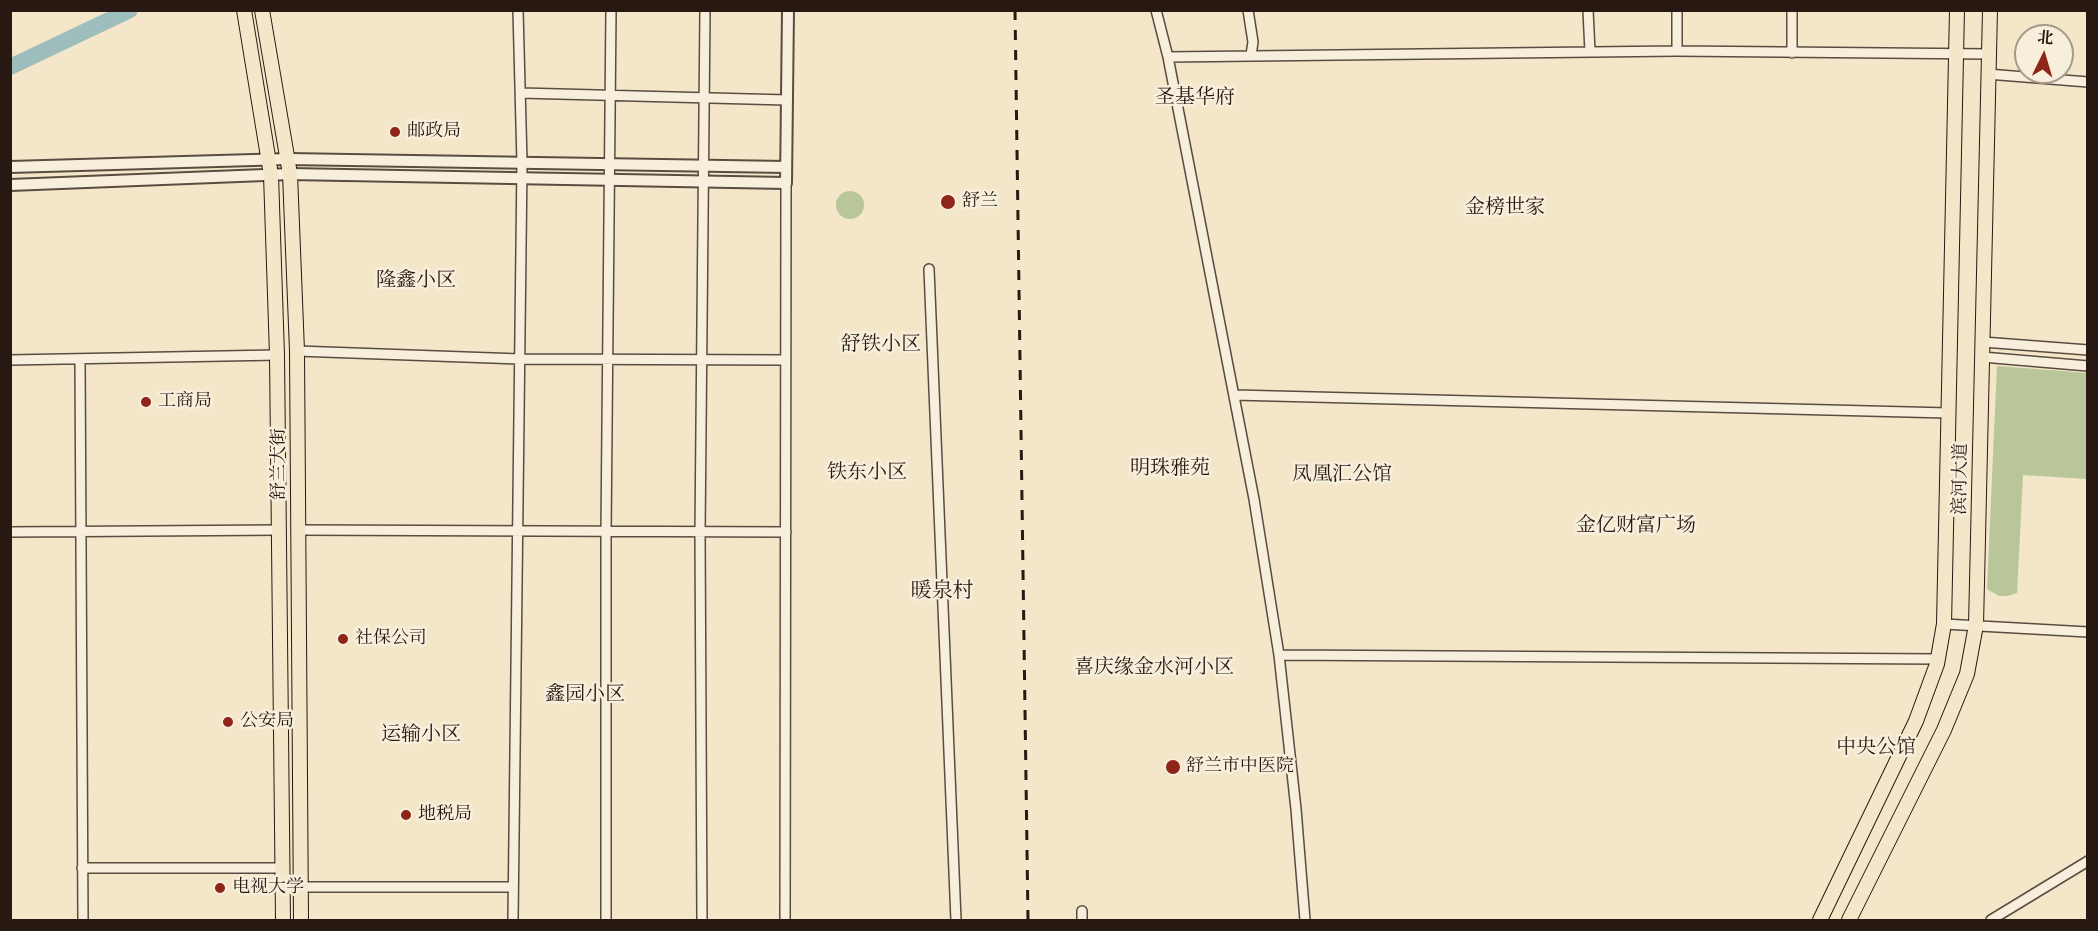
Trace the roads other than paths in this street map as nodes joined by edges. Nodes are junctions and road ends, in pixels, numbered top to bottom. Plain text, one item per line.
1 (244, 10) edge
2 (262, 10) edge
3 (518, 10) edge
4 (612, 10) edge
5 (705, 10) edge
6 (788, 10) edge
7 (1156, 10) edge
8 (1248, 10) edge
9 (1588, 10) edge
10 (1677, 10) edge
11 (1792, 10) edge
12 (1957, 10) edge
13 (1990, 10) edge
14 (1677, 51) junction
15 (1590, 52) junction
16 (1792, 53) junction
17 (1956, 53) junction
18 (1989, 54) junction
19 (1251, 55) junction
20 (1168, 57) junction
21 (1987, 74) junction
22 (2088, 82) edge
23 (521, 93) junction
24 (611, 95) junction
25 (704, 98) junction
26 (787, 100) junction
27 (288, 159) junction
28 (269, 160) junction
29 (522, 163) junction
30 (611, 164) junction
31 (703, 166) junction
32 (10, 167) edge
33 (786, 167) junction
34 (290, 174) junction
35 (271, 175) junction
36 (522, 178) junction
37 (610, 180) junction
38 (703, 181) junction
39 (786, 183) junction
40 (10, 185) edge
41 (929, 269) dead end
42 (1983, 342) junction
43 (2088, 350) edge
44 (297, 351) junction
45 (277, 355) junction
46 (1982, 357) junction
47 (80, 359) junction
48 (520, 359) junction
49 (10, 360) edge
50 (608, 360) junction
51 (701, 360) junction
52 (786, 360) junction
53 (2088, 366) edge
54 (1234, 395) junction
55 (1948, 413) junction
56 (280, 530) junction
57 (299, 530) junction
58 (518, 531) junction
59 (606, 531) junction
60 (700, 531) junction
61 (10, 532) edge
62 (81, 532) junction
63 (786, 532) junction
64 (1944, 624) junction
65 (1976, 625) junction
66 (2088, 632) edge
67 (1279, 655) junction
68 (1938, 659) junction
69 (2088, 861) edge
70 (82, 868) junction
71 (282, 868) junction
72 (513, 886) junction
73 (301, 887) junction
74 (83, 921) edge
75 (283, 921) edge
76 (301, 921) edge
77 (513, 921) edge
78 (606, 921) edge
79 (702, 921) edge
80 (785, 921) edge
81 (956, 921) edge
82 (1305, 921) edge
83 (1820, 921) edge
84 (1850, 921) edge
85 (1991, 921) edge

1 - 28 main road, 舒兰大街
2 - 27 main road, 舒兰大街
3 - 23 street
4 - 24 street
5 - 25 street
6 - 26 street
7 - 20 street
8 - 19 street
9 - 15 street
10 - 14 street
11 - 16 street
12 - 17 main road, 滨河大道
13 - 18 main road, 滨河大道
14 - 15 street
14 - 16 street
15 - 19 street
16 - 17 street
17 - 18 street
17 - 55 main road, 滨河大道
18 - 21 main road, 滨河大道
19 - 20 street
20 - 54 street
21 - 22 street
21 - 42 main road, 滨河大道
23 - 24 street
23 - 29 street
24 - 25 street
24 - 30 street
25 - 26 street
25 - 31 street
26 - 33 street
27 - 28 street
27 - 29 street
27 - 34 main road, 舒兰大街
28 - 32 street
28 - 35 main road, 舒兰大街
29 - 30 street
29 - 36 street
30 - 31 street
30 - 37 street
31 - 33 street
31 - 38 street
33 - 39 street
34 - 35 street
34 - 36 street
34 - 44 main road, 舒兰大街
35 - 40 street
35 - 45 main road, 舒兰大街
36 - 37 street
36 - 48 street
37 - 38 street
37 - 50 street
38 - 39 street
38 - 51 street
39 - 52 street
41 - 81 street
42 - 43 street
42 - 46 main road, 滨河大道
44 - 48 street
44 - 57 main road, 舒兰大街
45 - 47 street
45 - 56 main road, 舒兰大街
46 - 53 street
46 - 65 main road, 滨河大道
47 - 49 street
47 - 62 street
48 - 50 street
48 - 58 street
50 - 51 street
50 - 59 street
51 - 52 street
51 - 60 street
52 - 63 street
54 - 55 street
54 - 67 street
55 - 64 main road, 滨河大道
56 - 62 street
56 - 71 main road, 舒兰大街
57 - 58 street
57 - 73 main road, 舒兰大街
58 - 59 street
58 - 72 street
59 - 60 street
59 - 78 street
60 - 63 street
60 - 79 street
61 - 62 street
62 - 70 street
63 - 80 street
64 - 65 street
64 - 68 main road, 滨河大道
65 - 66 street
65 - 84 main road, 滨河大道
67 - 68 street
67 - 82 street
68 - 83 main road, 滨河大道
69 - 85 street
70 - 71 street
70 - 74 street
71 - 75 main road, 舒兰大街
72 - 73 street
72 - 77 street
73 - 76 main road, 舒兰大街

